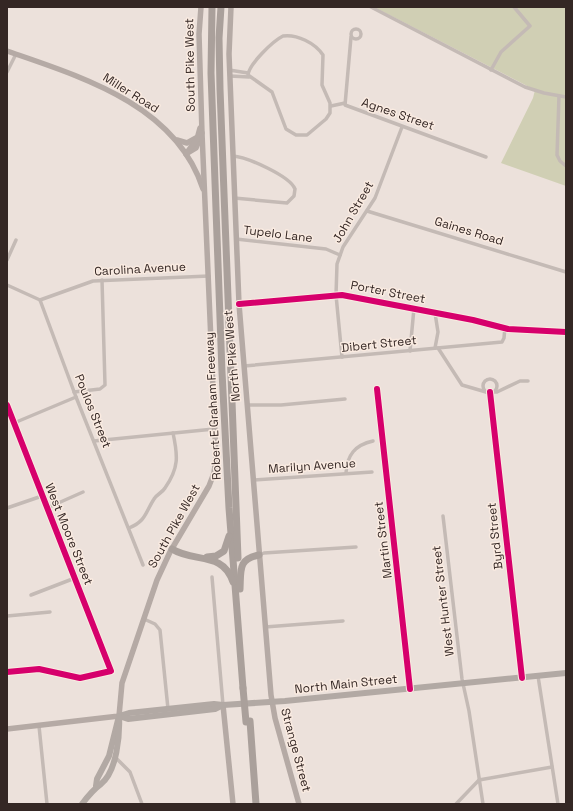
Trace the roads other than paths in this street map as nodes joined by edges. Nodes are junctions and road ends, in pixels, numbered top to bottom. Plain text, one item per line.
1 (199, 7) edge
2 (212, 7) edge
3 (221, 7) edge
4 (231, 7) edge
5 (371, 7) edge
6 (514, 7) edge
7 (351, 37) dead end
8 (7, 51) edge
9 (16, 54) junction
10 (491, 70) junction
11 (7, 72) edge
12 (230, 73) junction
13 (249, 75) junction
14 (559, 96) junction
15 (566, 97) edge
16 (345, 103) junction
17 (331, 106) junction
18 (402, 127) junction
19 (200, 135) junction
20 (172, 137) junction
21 (186, 154) junction
22 (233, 156) junction
23 (486, 157) dead end
24 (566, 166) edge
25 (234, 198) junction
26 (206, 199) junction
27 (367, 211) junction
28 (236, 239) junction
29 (16, 240) dead end
30 (340, 255) junction
31 (7, 260) edge
32 (566, 272) edge
33 (209, 276) junction
34 (102, 280) junction
35 (7, 285) edge
36 (336, 295) junction
37 (40, 300) junction
38 (239, 304) junction
39 (414, 308) junction
40 (435, 312) junction
41 (507, 328) junction
42 (566, 332) edge
43 (436, 348) junction
44 (410, 350) junction
45 (342, 358) junction
46 (244, 366) junction
47 (528, 381) dead end
48 (376, 389) dead end
49 (74, 392) junction
50 (490, 392) junction
51 (76, 398) junction
52 (345, 399) dead end
53 (7, 405) edge
54 (247, 405) junction
55 (14, 424) junction
56 (214, 429) junction
57 (173, 433) junction
58 (94, 441) junction
59 (373, 441) dead end
60 (372, 472) dead end
61 (346, 473) junction
62 (253, 480) junction
63 (83, 492) dead end
64 (42, 496) junction
65 (7, 508) edge
66 (47, 508) junction
67 (443, 516) dead end
68 (129, 528) junction
69 (233, 530) junction
70 (356, 547) dead end
71 (172, 549) junction
72 (259, 555) junction
73 (190, 556) junction
74 (251, 557) junction
75 (143, 565) dead end
76 (212, 577) dead end
77 (75, 578) junction
78 (238, 590) junction
79 (31, 595) dead end
80 (50, 612) dead end
81 (7, 616) edge
82 (144, 618) junction
83 (343, 621) dead end
84 (265, 627) junction
85 (7, 672) edge
86 (566, 673) edge
87 (538, 676) junction
88 (522, 678) junction
89 (463, 683) junction
90 (410, 689) junction
91 (272, 702) junction
92 (223, 705) junction
93 (168, 709) junction
94 (119, 716) junction
95 (39, 726) junction
96 (7, 729) edge
97 (116, 758) junction
98 (552, 767) junction
99 (479, 780) junction
100 (99, 785) junction
101 (253, 788) junction
102 (47, 804) edge
103 (82, 804) edge
104 (142, 804) edge
105 (233, 804) edge
106 (253, 804) edge
107 (256, 804) edge
108 (299, 804) edge
109 (456, 804) edge
110 (483, 804) edge
111 (558, 804) edge

1 - 19 main road, South Pike West
2 - 69 highway, Robert E Graham Freeway
3 - 69 highway, Robert E Graham Freeway
4 - 12 main road, North Pike West
5 - 10 street
6 - 10 street
7 - 16 street, Agnes Street
8 - 9 main road, Miller Road
9 - 11 street
9 - 20 main road, Miller Road
10 - 14 street
12 - 13 street
12 - 22 main road, North Pike West
13 - 17 street
13 - 17 street
14 - 15 street
14 - 24 street
16 - 17 street
16 - 18 street, Agnes Street
18 - 23 street, Agnes Street
18 - 27 street, John Street
19 - 20 main road
19 - 21 main road, South Pike West
19 - 26 main road
20 - 21 main road, Miller Road
21 - 26 main road, Miller Road
22 - 25 main road, North Pike West
22 - 25 street
25 - 28 main road, North Pike West
26 - 33 main road, South Pike West
27 - 30 street, John Street
27 - 32 street, Gaines Road
28 - 30 street, Tupelo Lane
28 - 38 main road, North Pike West
29 - 31 street
30 - 36 street, John Street
33 - 34 street, Carolina Avenue
33 - 56 main road, South Pike West
34 - 37 street, Carolina Avenue
34 - 49 street
35 - 37 street
36 - 38 street, Porter Street
36 - 39 street, Porter Street
36 - 45 street, John Street
37 - 49 street, Poulos Street
38 - 46 main road, North Pike West
39 - 40 street, Porter Street
39 - 44 street
40 - 41 street, Porter Street
40 - 43 street
41 - 42 street, Porter Street
41 - 43 street, Dibert Street
43 - 44 street, Dibert Street
43 - 50 street
44 - 45 street, Dibert Street
45 - 46 street, Dibert Street
46 - 54 main road, North Pike West
47 - 50 street
48 - 90 street, Martin Street
49 - 51 street, Poulos Street
50 - 88 street, Byrd Street
51 - 55 street
51 - 58 street, Poulos Street
52 - 54 street
53 - 55 street, West Moore Street
54 - 62 main road, North Pike West
55 - 64 street, West Moore Street
56 - 57 street
56 - 71 main road, South Pike West
57 - 58 street
57 - 68 street
58 - 68 street, Poulos Street
59 - 61 street
60 - 61 street, Marilyn Avenue
61 - 62 street, Marilyn Avenue
62 - 72 main road, North Pike West
63 - 66 street
64 - 65 street
64 - 66 street, West Moore Street
66 - 77 street, West Moore Street
67 - 89 street, West Hunter Street
68 - 75 street, Poulos Street
69 - 73 highway
69 - 74 highway
69 - 78 highway, Robert E Graham Freeway
70 - 72 street
71 - 73 highway
71 - 82 main road, South Pike West
72 - 74 highway
72 - 84 main road, North Pike West
73 - 78 highway
74 - 78 highway
76 - 92 street
77 - 79 street
77 - 85 street, West Moore Street
78 - 101 highway, Robert E Graham Freeway, bridge
80 - 81 street
82 - 93 street
82 - 94 main road, South Pike West
83 - 84 street
84 - 91 main road, North Pike West
86 - 87 main road, North Main Street
87 - 88 main road, North Main Street
87 - 98 street
88 - 89 main road, North Main Street
89 - 90 main road, North Main Street
89 - 99 street, West Hunter Street
90 - 91 main road, North Main Street
91 - 92 main road, North Main Street
91 - 108 main road, Strange Street
92 - 93 main road
92 - 94 main road
92 - 105 main road
93 - 94 main road
94 - 95 main road
94 - 97 main road
94 - 100 main road
95 - 96 main road
95 - 102 street
97 - 100 main road
97 - 104 street
98 - 99 street
98 - 111 street
99 - 109 street
99 - 110 street, West Hunter Street
100 - 103 main road
101 - 106 highway, Robert E Graham Freeway
101 - 107 highway, Robert E Graham Freeway

